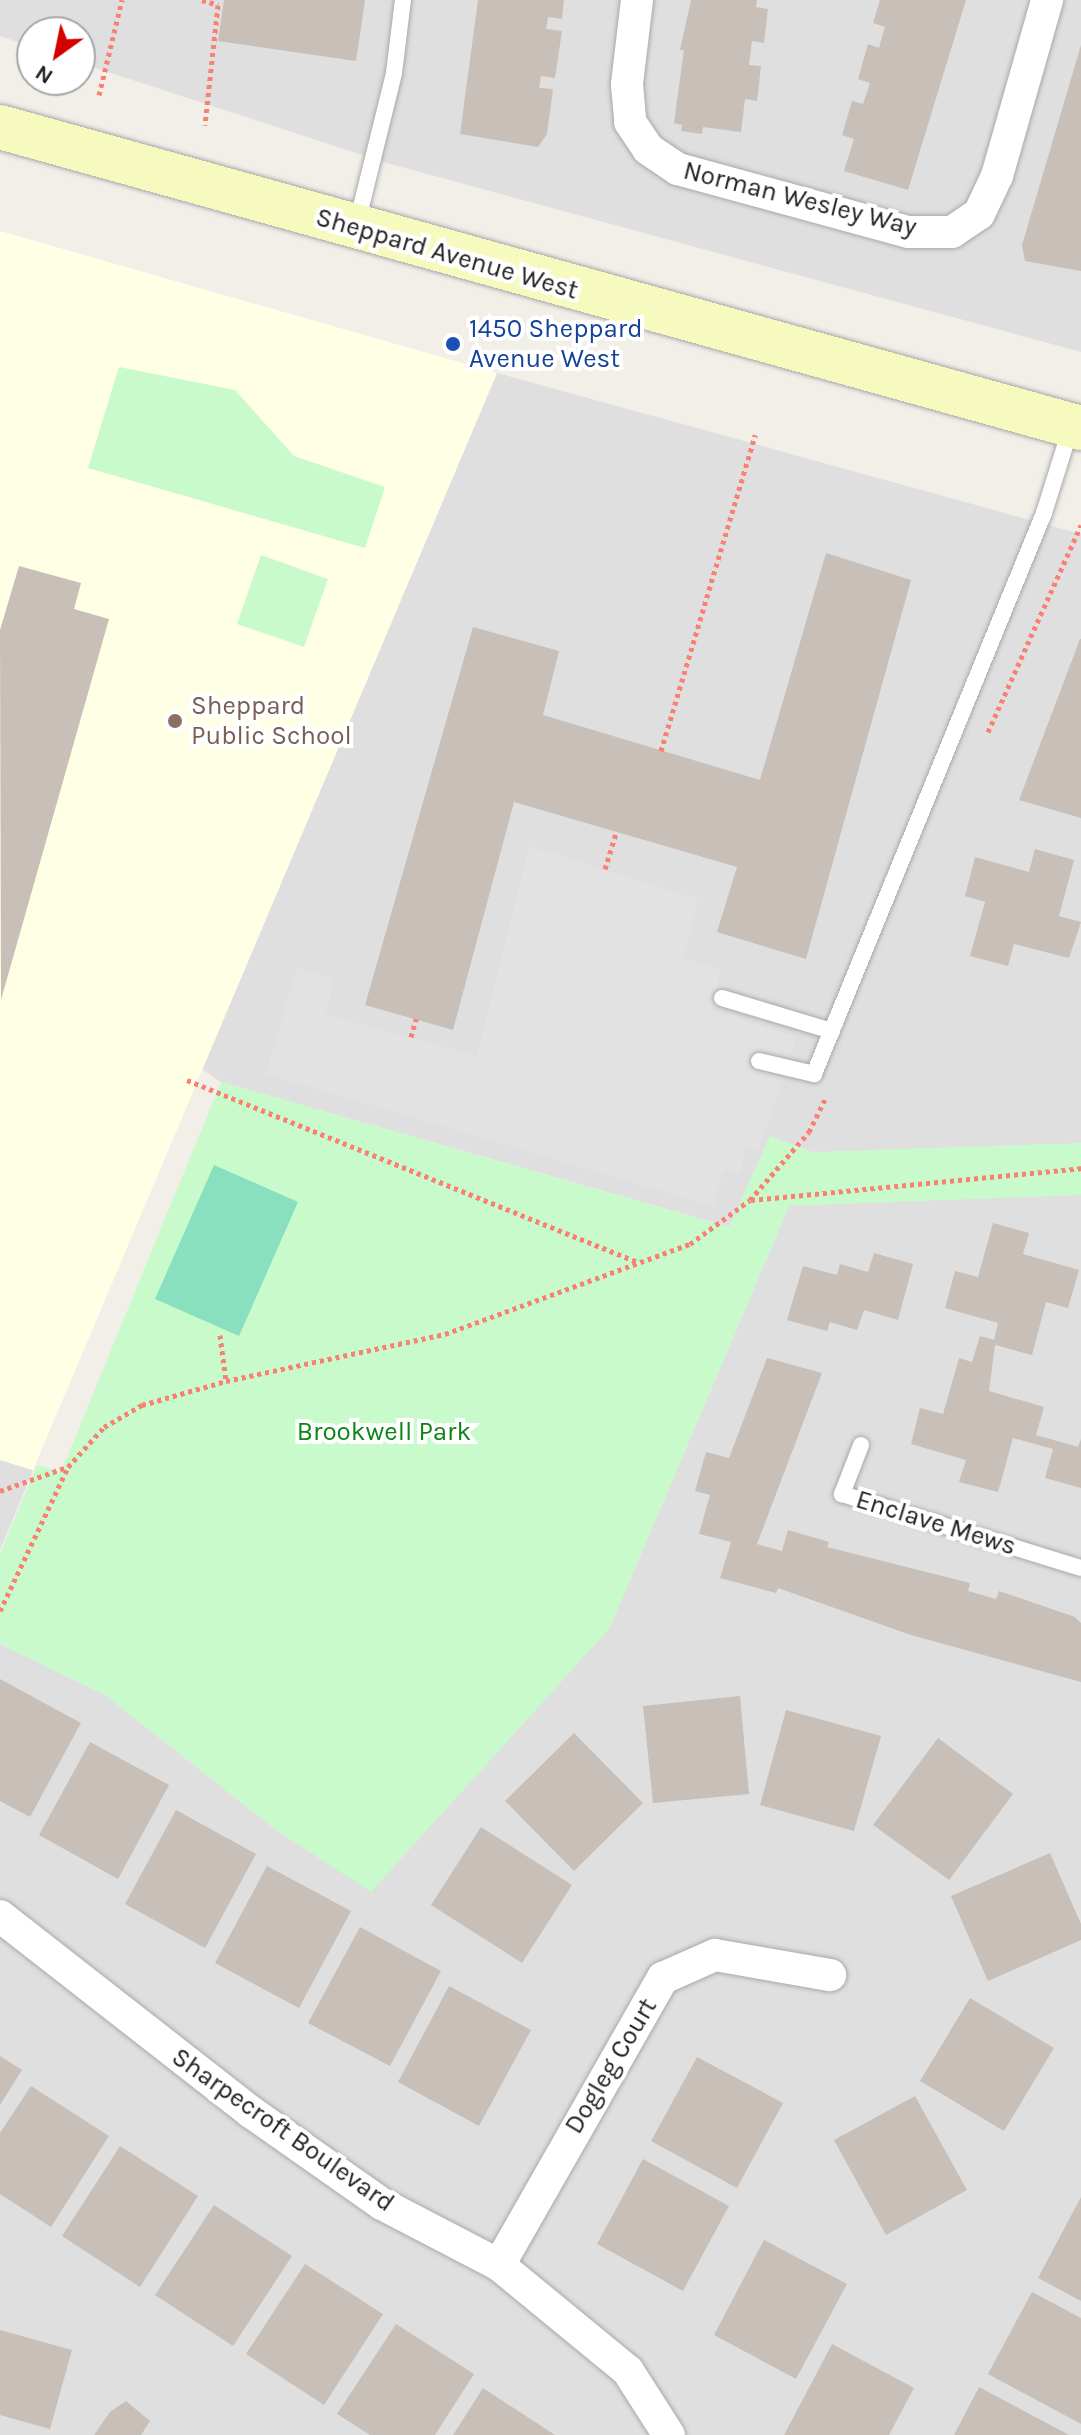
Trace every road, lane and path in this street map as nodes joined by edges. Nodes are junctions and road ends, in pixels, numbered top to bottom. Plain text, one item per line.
1 (122, 0) edge
2 (202, 0) edge
3 (403, 0) edge
4 (637, 0) edge
5 (1047, 0) edge
6 (99, 95) dead end
7 (205, 125) dead end
8 (0, 127) edge
9 (355, 228) junction
10 (1076, 427) edge
11 (755, 435) dead end
12 (1081, 525) edge
13 (985, 740) dead end
14 (661, 751) dead end
15 (616, 832) dead end
16 (605, 869) dead end
17 (722, 998) dead end
18 (416, 1019) dead end
19 (832, 1031) junction
20 (411, 1037) dead end
21 (759, 1061) dead end
22 (187, 1080) dead end
23 (831, 1084) dead end
24 (1081, 1168) edge
25 (750, 1200) junction
26 (638, 1262) junction
27 (220, 1335) dead end
28 (226, 1381) junction
29 (861, 1445) dead end
30 (68, 1467) junction
31 (0, 1491) edge
32 (1081, 1568) edge
33 (0, 1611) edge
34 (0, 1916) edge
35 (830, 1975) dead end
36 (499, 2265) junction
37 (669, 2435) edge

1 - 6 path
2 - 7 path
3 - 9 lane
4 - 5 street, Norman Wesley Way
8 - 9 main road, Sheppard Avenue West
9 - 10 main road, Sheppard Avenue West
10 - 19 lane
11 - 14 path
12 - 13 path
15 - 16 path
17 - 19 lane
18 - 20 path
19 - 21 lane
22 - 26 path
23 - 25 path
24 - 25 path
25 - 26 path
26 - 28 path
27 - 28 path
28 - 30 path
29 - 32 lane, Enclave Mews
30 - 31 path
30 - 33 path
34 - 36 street, Sharpecroft Boulevard
35 - 36 street, Dogleg Court
36 - 37 street, Sharpecroft Boulevard

